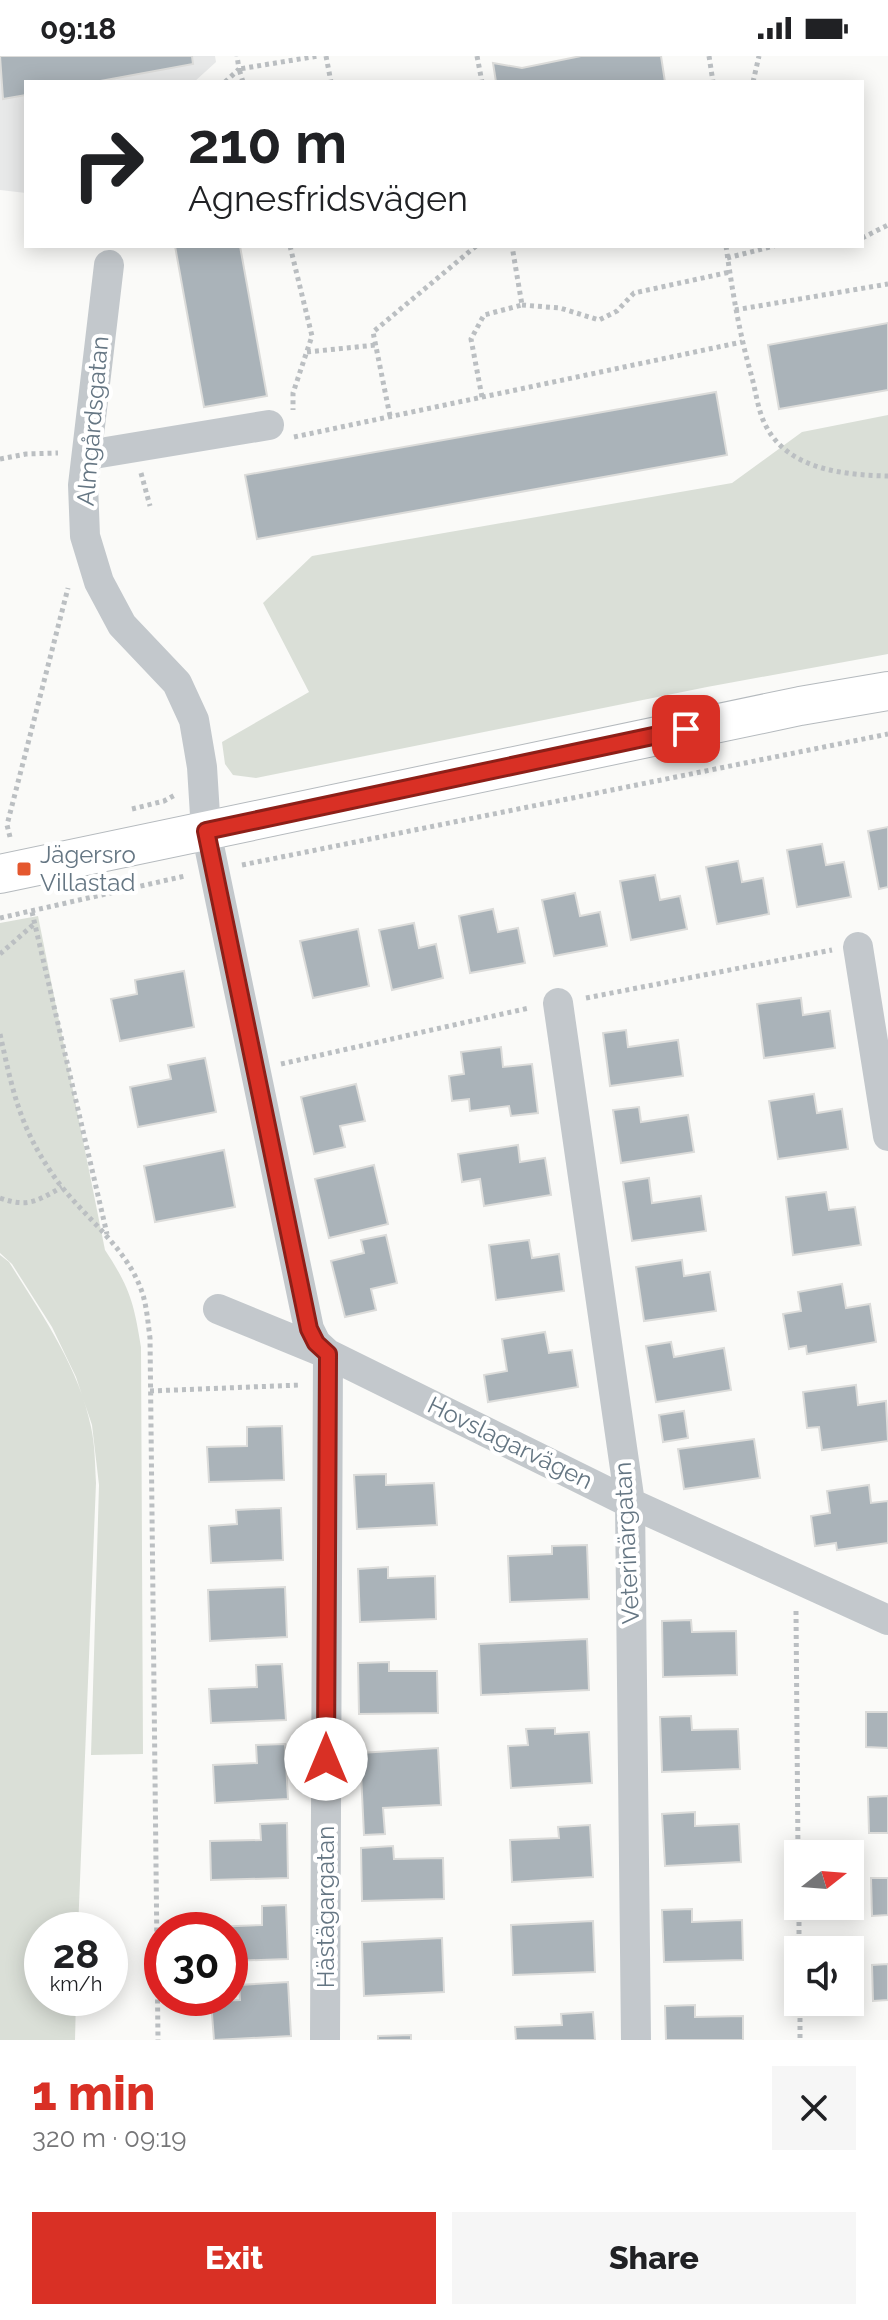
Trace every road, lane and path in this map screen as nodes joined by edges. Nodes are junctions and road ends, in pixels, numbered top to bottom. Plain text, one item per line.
1 (237, 56) edge
2 (318, 56) edge
3 (326, 56) edge
4 (477, 56) edge
5 (709, 56) edge
6 (759, 56) edge
7 (239, 69) junction
8 (227, 80) edge
9 (242, 80) edge
10 (331, 80) edge
11 (482, 80) edge
12 (713, 80) edge
13 (753, 80) edge
14 (888, 225) edge
15 (864, 237) edge
16 (474, 248) edge
17 (512, 248) edge
18 (726, 248) edge
19 (766, 248) edge
20 (727, 258) junction
21 (109, 265) dead end
22 (730, 272) junction
23 (888, 284) edge
24 (522, 305) junction
25 (735, 310) junction
26 (742, 342) junction
27 (376, 345) junction
28 (307, 352) dead end
29 (482, 397) junction
30 (390, 416) junction
31 (281, 431) joint
32 (88, 455) junction
33 (0, 459) edge
34 (888, 476) edge
35 (70, 583) dead end
36 (888, 691) edge
37 (888, 734) edge
38 (0, 822) edge
39 (7, 825) junction
40 (206, 831) junction
41 (10, 837) dead end
42 (214, 870) junction
43 (0, 874) edge
44 (32, 912) junction
45 (0, 918) edge
46 (34, 924) junction
47 (858, 947) dead end
48 (0, 954) edge
49 (558, 1003) dead end
50 (0, 1034) edge
51 (888, 1136) edge
52 (62, 1187) junction
53 (0, 1198) edge
54 (108, 1238) junction
55 (218, 1309) dead end
56 (328, 1354) junction
57 (150, 1391) junction
58 (630, 1503) junction
59 (795, 1578) junction
60 (888, 1620) edge
61 (798, 1840) edge
62 (800, 2016) edge
63 (158, 2040) edge
64 (325, 2040) edge
65 (636, 2040) edge
66 (800, 2040) edge

1 - 7 path
2 - 7 path
3 - 10 path
4 - 11 path
5 - 12 path
6 - 13 path
7 - 8 path
7 - 9 path
14 - 15 path
16 - 27 path
17 - 24 path
18 - 20 path
19 - 20 path
20 - 22 path
21 - 32 street, Almgårdsgatan
22 - 24 path
22 - 25 path
23 - 25 path
24 - 29 path
25 - 26 path
26 - 29 path
26 - 34 path
27 - 28 path
27 - 30 path
29 - 30 path
30 - 31 path
31 - 32 street
32 - 33 path
32 - 40 street, Almgårdsgatan
35 - 39 path
36 - 40 main road
37 - 42 path
38 - 39 path
39 - 41 path
40 - 42 street
40 - 43 main road
42 - 44 path
42 - 56 street
44 - 45 path
44 - 46 path
46 - 48 path
46 - 54 path
47 - 51 street
49 - 58 street, Veterinärgatan
50 - 52 path
52 - 53 path
52 - 54 path
54 - 57 path
55 - 56 street, Hovslagarvägen
56 - 57 path
56 - 58 street, Hovslagarvägen
56 - 64 street, Hästägargatan
57 - 63 path
58 - 59 street, Hovslagarvägen
58 - 65 street, Veterinärgatan
59 - 60 street, Hovslagarvägen
59 - 61 path
62 - 66 path

